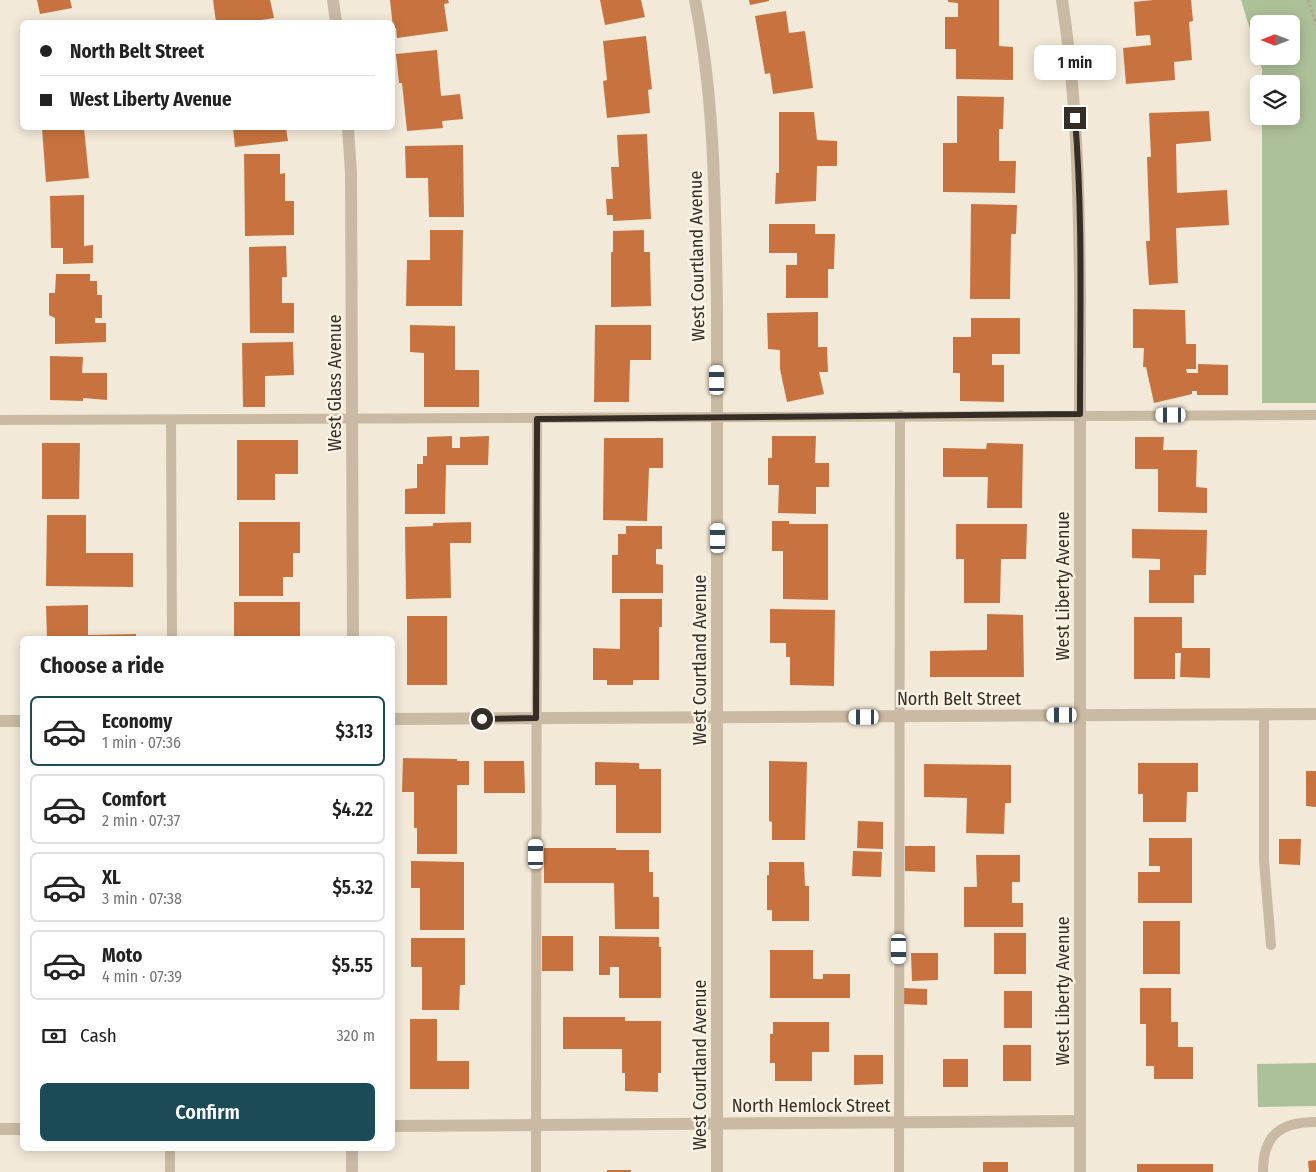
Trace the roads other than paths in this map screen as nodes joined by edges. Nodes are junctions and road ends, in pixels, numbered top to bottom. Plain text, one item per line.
1 (333, 0) edge
2 (695, 0) edge
3 (1062, 0) edge
4 (336, 20) edge
5 (348, 130) edge
6 (1080, 414) junction
7 (900, 415) junction
8 (1316, 415) edge
9 (717, 418) junction
10 (353, 419) junction
11 (537, 419) junction
12 (0, 420) edge
13 (171, 421) junction
14 (172, 636) edge
15 (353, 636) edge
16 (1316, 714) edge
17 (1080, 715) junction
18 (1264, 715) junction
19 (718, 717) junction
20 (900, 717) junction
21 (536, 718) junction
22 (395, 720) edge
23 (0, 721) edge
24 (20, 721) edge
25 (1271, 945) dead end
26 (1080, 1121) junction
27 (1316, 1122) edge
28 (899, 1123) junction
29 (717, 1124) junction
30 (536, 1125) junction
31 (395, 1126) edge
32 (0, 1129) edge
33 (20, 1129) edge
34 (170, 1151) edge
35 (352, 1151) edge
36 (170, 1172) edge
37 (352, 1172) edge
38 (536, 1172) edge
39 (717, 1172) edge
40 (899, 1172) edge
41 (1080, 1172) edge
42 (1263, 1172) edge

1 - 4 street
2 - 9 street, West Courtland Avenue
3 - 6 street, West Liberty Avenue
5 - 10 street, West Glass Avenue
6 - 7 lane
6 - 8 lane
6 - 17 street, West Liberty Avenue
7 - 9 lane
7 - 20 lane
9 - 11 lane
9 - 19 street, West Courtland Avenue
10 - 11 lane
10 - 13 lane
10 - 15 street, West Glass Avenue
11 - 21 lane
12 - 13 lane
13 - 14 lane
16 - 18 street, North Belt Street
17 - 18 street, North Belt Street
17 - 20 street, North Belt Street
17 - 26 street, West Liberty Avenue
18 - 25 lane
19 - 20 street, North Belt Street
19 - 21 street, North Belt Street
19 - 29 street, West Courtland Avenue
20 - 28 lane
21 - 22 street, North Belt Street
21 - 30 lane
23 - 24 street
26 - 28 street, North Hemlock Street
26 - 41 street, West Liberty Avenue
27 - 42 lane
28 - 29 street, North Hemlock Street
28 - 40 lane
29 - 30 street, North Hemlock Street
29 - 39 street, West Courtland Avenue
30 - 31 street, North Hemlock Street
30 - 38 lane
32 - 33 street
34 - 36 lane
35 - 37 street

